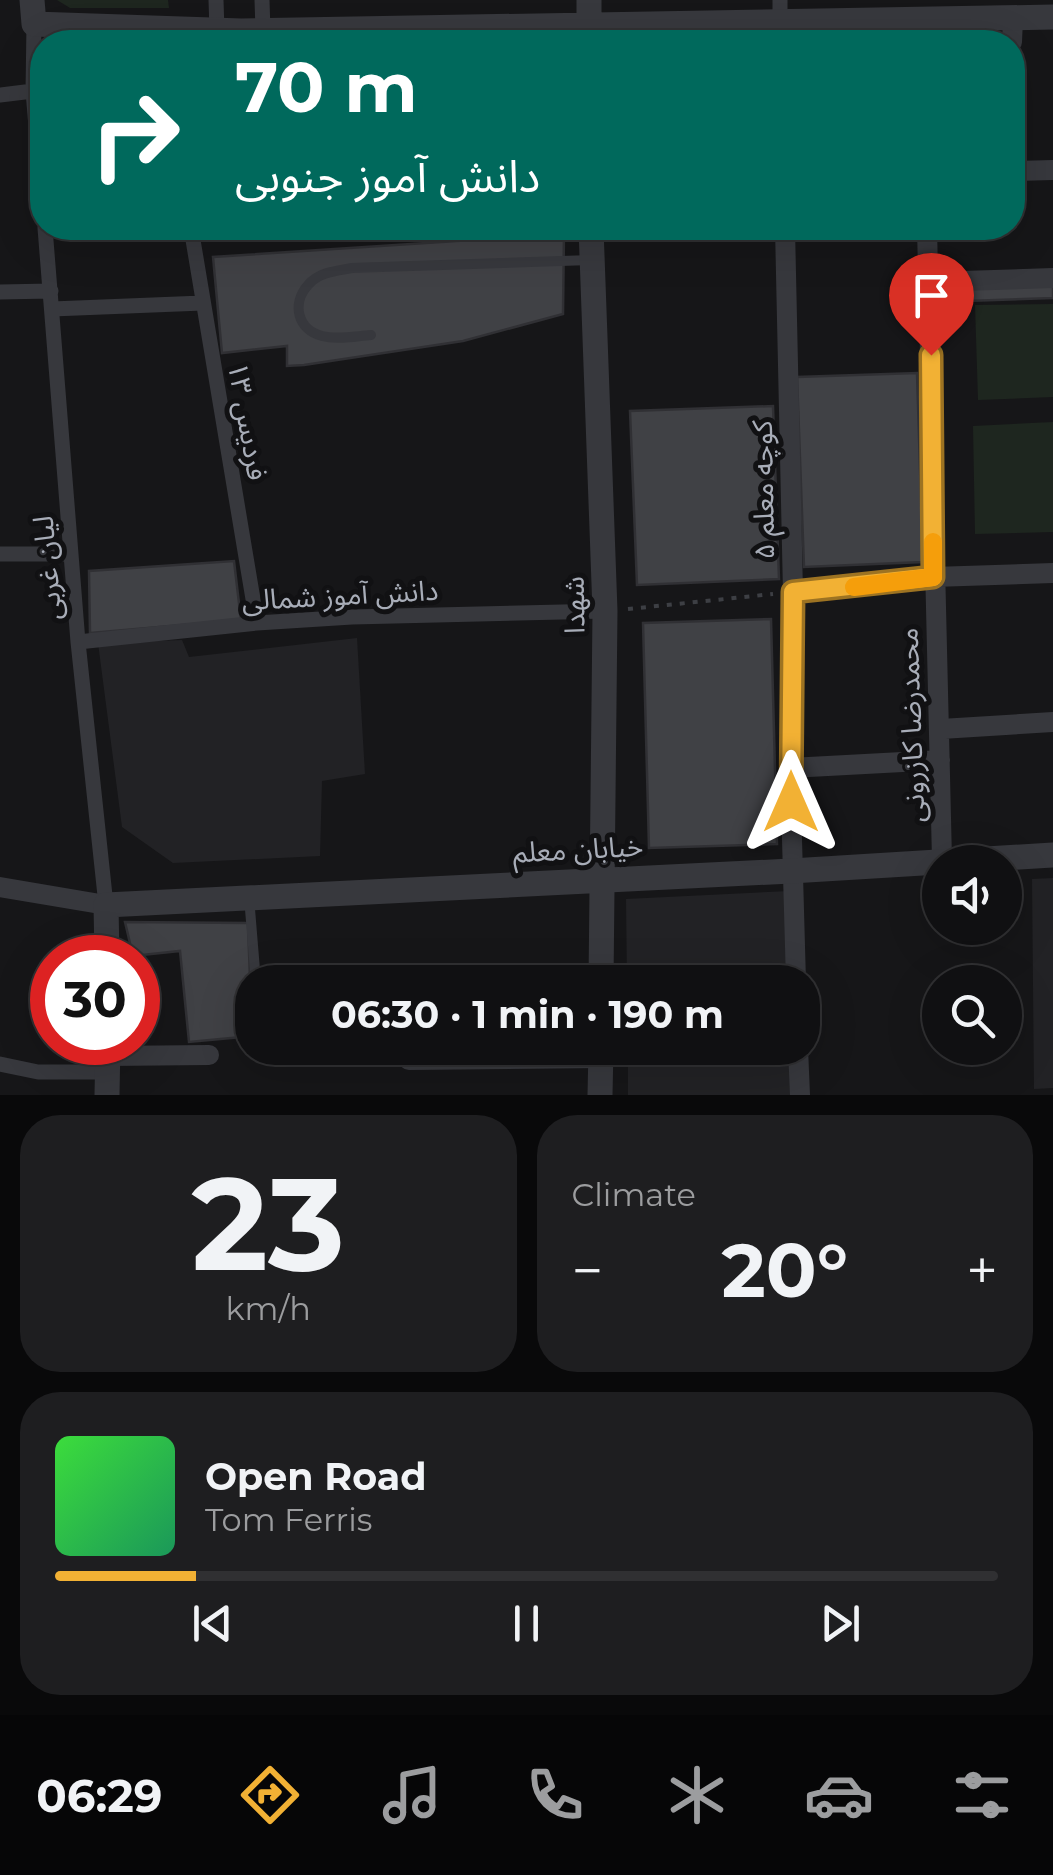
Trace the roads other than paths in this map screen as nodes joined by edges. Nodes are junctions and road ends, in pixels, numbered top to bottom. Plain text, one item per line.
1 (216, 0) edge
2 (262, 0) edge
3 (33, 12) edge
4 (1053, 17) edge
5 (780, 21) edge
6 (589, 22) edge
7 (128, 30) edge
8 (217, 30) edge
9 (263, 30) edge
10 (299, 30) edge
11 (1013, 30) edge
12 (30, 92) edge
13 (0, 95) edge
14 (1053, 170) edge
15 (1025, 171) edge
16 (46, 240) edge
17 (193, 240) edge
18 (592, 240) edge
19 (785, 240) edge
20 (927, 240) edge
21 (592, 260) junction
22 (1053, 278) edge
23 (930, 282) junction
24 (51, 290) junction
25 (0, 292) edge
26 (202, 303) junction
27 (52, 309) junction
28 (371, 335) dead end
29 (0, 554) edge
30 (70, 554) junction
31 (1053, 573) edge
32 (933, 577) junction
33 (793, 592) junction
34 (605, 611) junction
35 (257, 623) junction
36 (78, 642) junction
37 (1053, 722) edge
38 (940, 729) junction
39 (940, 760) junction
40 (790, 768) junction
41 (942, 845) edge
42 (1053, 854) edge
43 (1022, 856) edge
44 (922, 861) edge
45 (792, 871) junction
46 (602, 878) junction
47 (0, 886) edge
48 (248, 896) junction
49 (106, 904) junction
50 (107, 935) edge
51 (254, 965) edge
52 (601, 965) edge
53 (795, 965) edge
54 (208, 1055) dead end
55 (0, 1064) edge
56 (601, 1065) edge
57 (799, 1065) edge
58 (108, 1066) edge
59 (600, 1095) edge
60 (800, 1095) edge

1 - 8 street
2 - 9 street
3 - 7 street
4 - 11 street
5 - 6 street
5 - 11 street
6 - 10 street
12 - 13 street
14 - 15 street
16 - 24 street, لیان غربی
17 - 26 street, فردیس ۱۳
18 - 21 street, شهدا
19 - 33 street, کوچه معلم ۵
20 - 23 street, محمدرضا کازرونی
21 - 28 lane
21 - 34 street, شهدا
22 - 23 street
23 - 32 street, محمدرضا کازرونی
24 - 25 street
24 - 27 street, لیان غربی
26 - 27 street
26 - 35 street, فردیس ۱۳
27 - 30 street, لیان غربی
29 - 30 street
30 - 36 street, لیان غربی
31 - 32 street
32 - 33 street
32 - 38 street, محمدرضا کازرونی
33 - 40 street, کوچه معلم ۵
34 - 35 street, دانش آموز شمالی
34 - 46 street, شهدا
35 - 36 street, دانش آموز شمالی
36 - 49 street, لیان غربی
37 - 38 street
38 - 39 street, محمدرضا کازرونی
39 - 40 street
39 - 41 street, محمدرضا کازرونی
40 - 45 street, کوچه معلم ۵
42 - 43 street, خیابان معلم
44 - 45 street, خیابان معلم
45 - 46 street, خیابان معلم
45 - 53 street, کوچه معلم ۵
46 - 48 street, خیابان معلم
46 - 52 street, شهدا
47 - 49 street
48 - 49 street, خیابان معلم
48 - 51 lane
49 - 50 street
54 - 58 street
55 - 58 street
56 - 59 street
57 - 60 street

